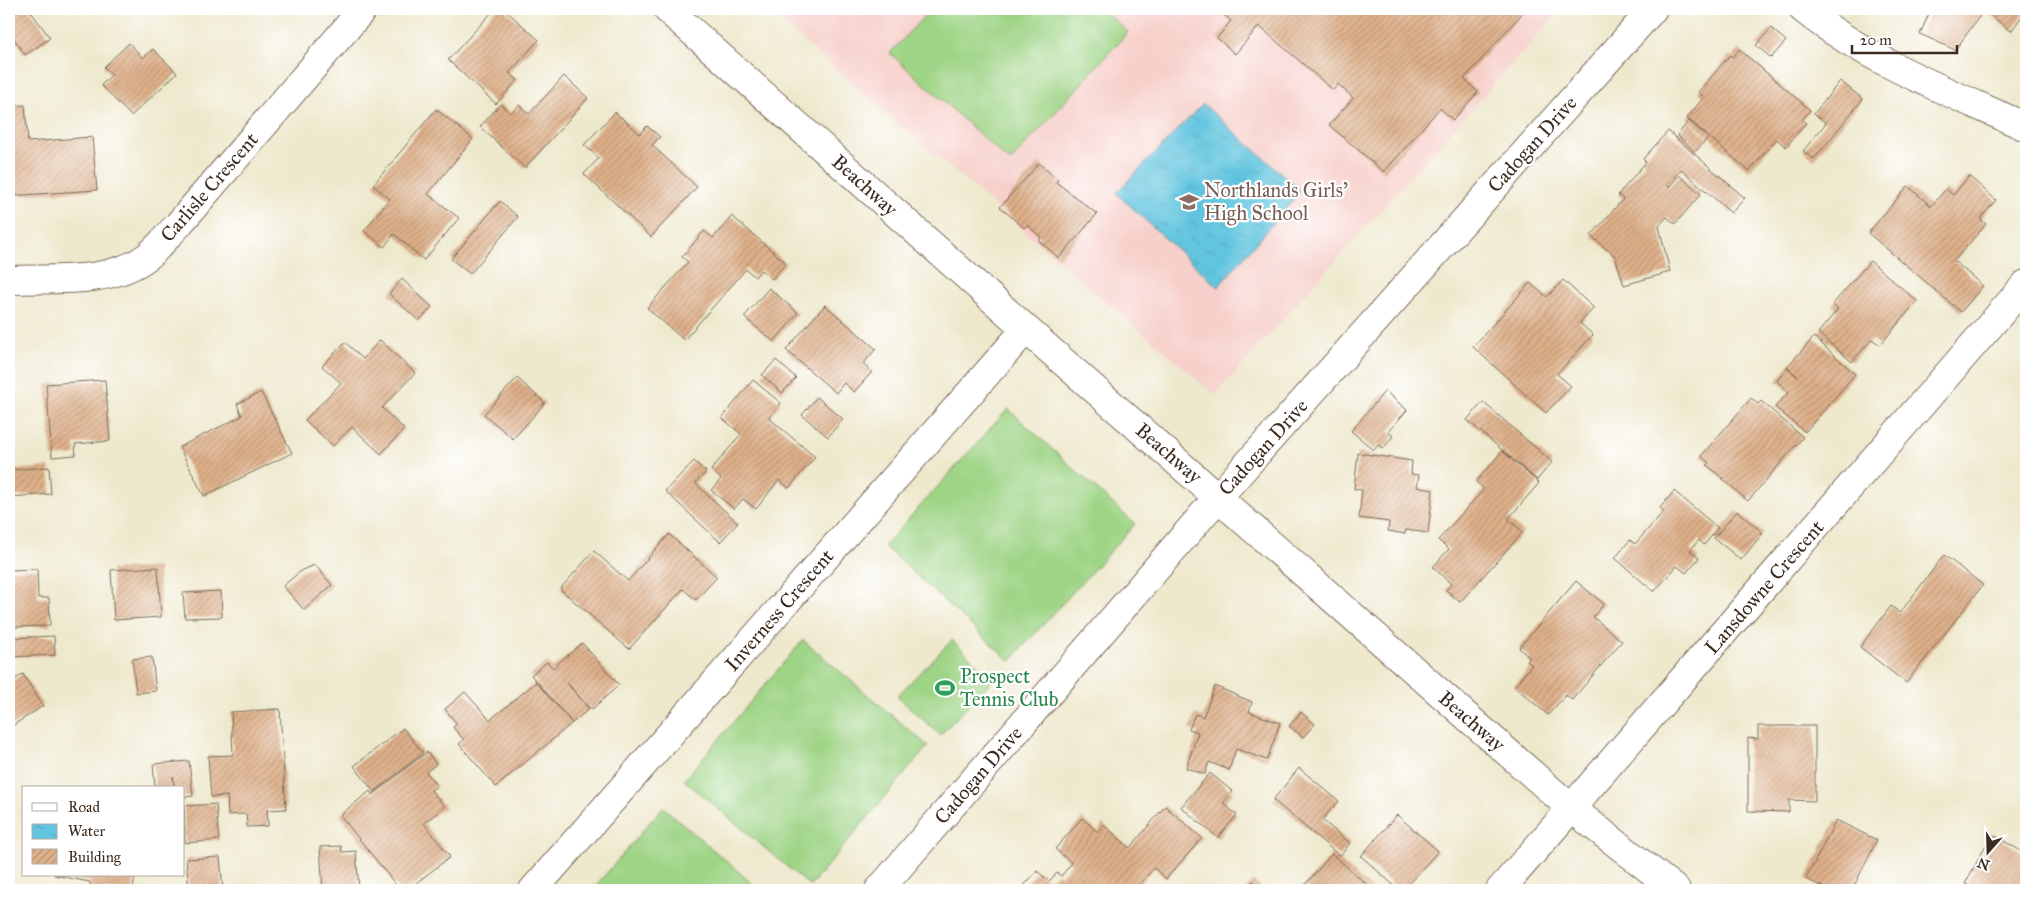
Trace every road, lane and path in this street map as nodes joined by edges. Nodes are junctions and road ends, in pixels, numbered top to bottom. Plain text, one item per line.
1 (363, 9) edge
2 (666, 9) edge
3 (1653, 9) edge
4 (1803, 9) edge
5 (2026, 127) edge
6 (9, 280) edge
7 (2026, 284) edge
8 (1026, 329) junction
9 (1218, 496) junction
10 (1572, 809) junction
11 (532, 890) edge
12 (879, 890) edge
13 (1500, 890) edge
14 (1676, 890) edge

1 - 6 street, Carlisle Crescent
2 - 8 street, Beachway
3 - 9 street, Cadogan Drive
4 - 5 street
7 - 10 street, Lansdowne Crescent
8 - 9 street, Beachway
8 - 11 street, Inverness Crescent
9 - 10 street, Beachway
9 - 12 street, Cadogan Drive
10 - 13 street, Lansdowne Crescent
10 - 14 street, Beachway

